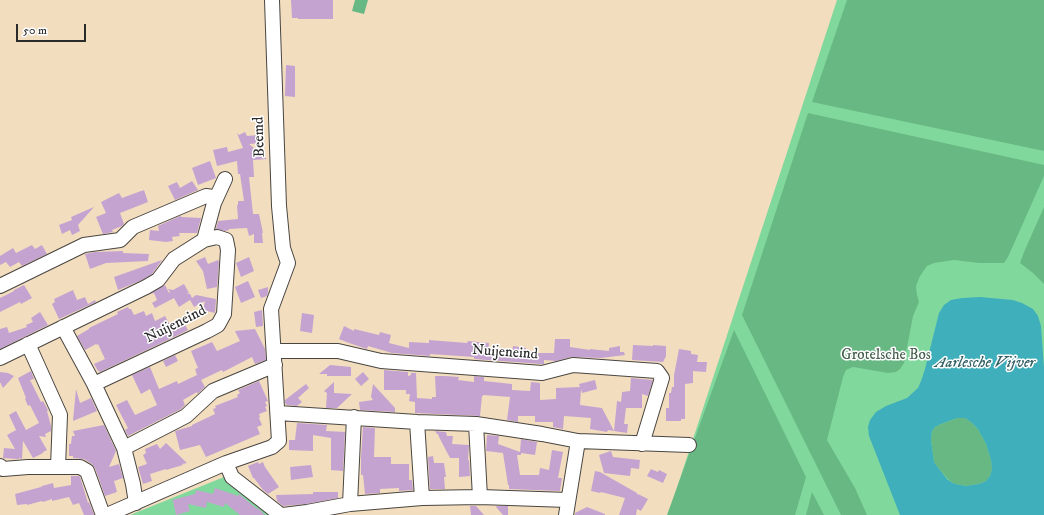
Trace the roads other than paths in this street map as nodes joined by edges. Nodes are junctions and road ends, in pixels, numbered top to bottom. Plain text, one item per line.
1 (272, 0) edge
2 (224, 179) dead end
3 (214, 203) junction
4 (204, 240) junction
5 (0, 286) edge
6 (63, 327) junction
7 (28, 344) junction
8 (274, 351) junction
9 (0, 358) edge
10 (275, 365) junction
11 (94, 384) junction
12 (278, 413) junction
13 (354, 417) junction
14 (417, 422) junction
15 (476, 424) junction
16 (578, 441) junction
17 (642, 444) junction
18 (689, 445) dead end
19 (124, 448) junction
20 (226, 463) junction
21 (0, 466) edge
22 (58, 467) junction
23 (422, 498) junction
24 (480, 498) junction
25 (568, 500) junction
26 (136, 503) junction
27 (350, 504) junction
28 (104, 515) edge
29 (107, 515) edge
30 (282, 515) edge
31 (566, 515) edge

1 - 8 street, Beemd
2 - 3 street
3 - 4 street
3 - 5 street
4 - 6 street, Nuijeneind
4 - 11 street, Nuijeneind
6 - 7 street, Nuijeneind
6 - 11 street
7 - 9 street, Nuijeneind
7 - 22 street
8 - 10 street
8 - 17 street, Nuijeneind
10 - 12 street
10 - 19 street
11 - 19 street
12 - 13 street
12 - 20 street
13 - 14 street
13 - 27 street
14 - 15 street
14 - 23 street
15 - 16 street
15 - 24 street
16 - 17 street
16 - 25 street
17 - 18 street
19 - 26 street
20 - 26 street
20 - 30 street
21 - 22 street
22 - 28 street
23 - 24 street
23 - 27 street
24 - 25 street
25 - 31 street
26 - 29 street
27 - 30 street

